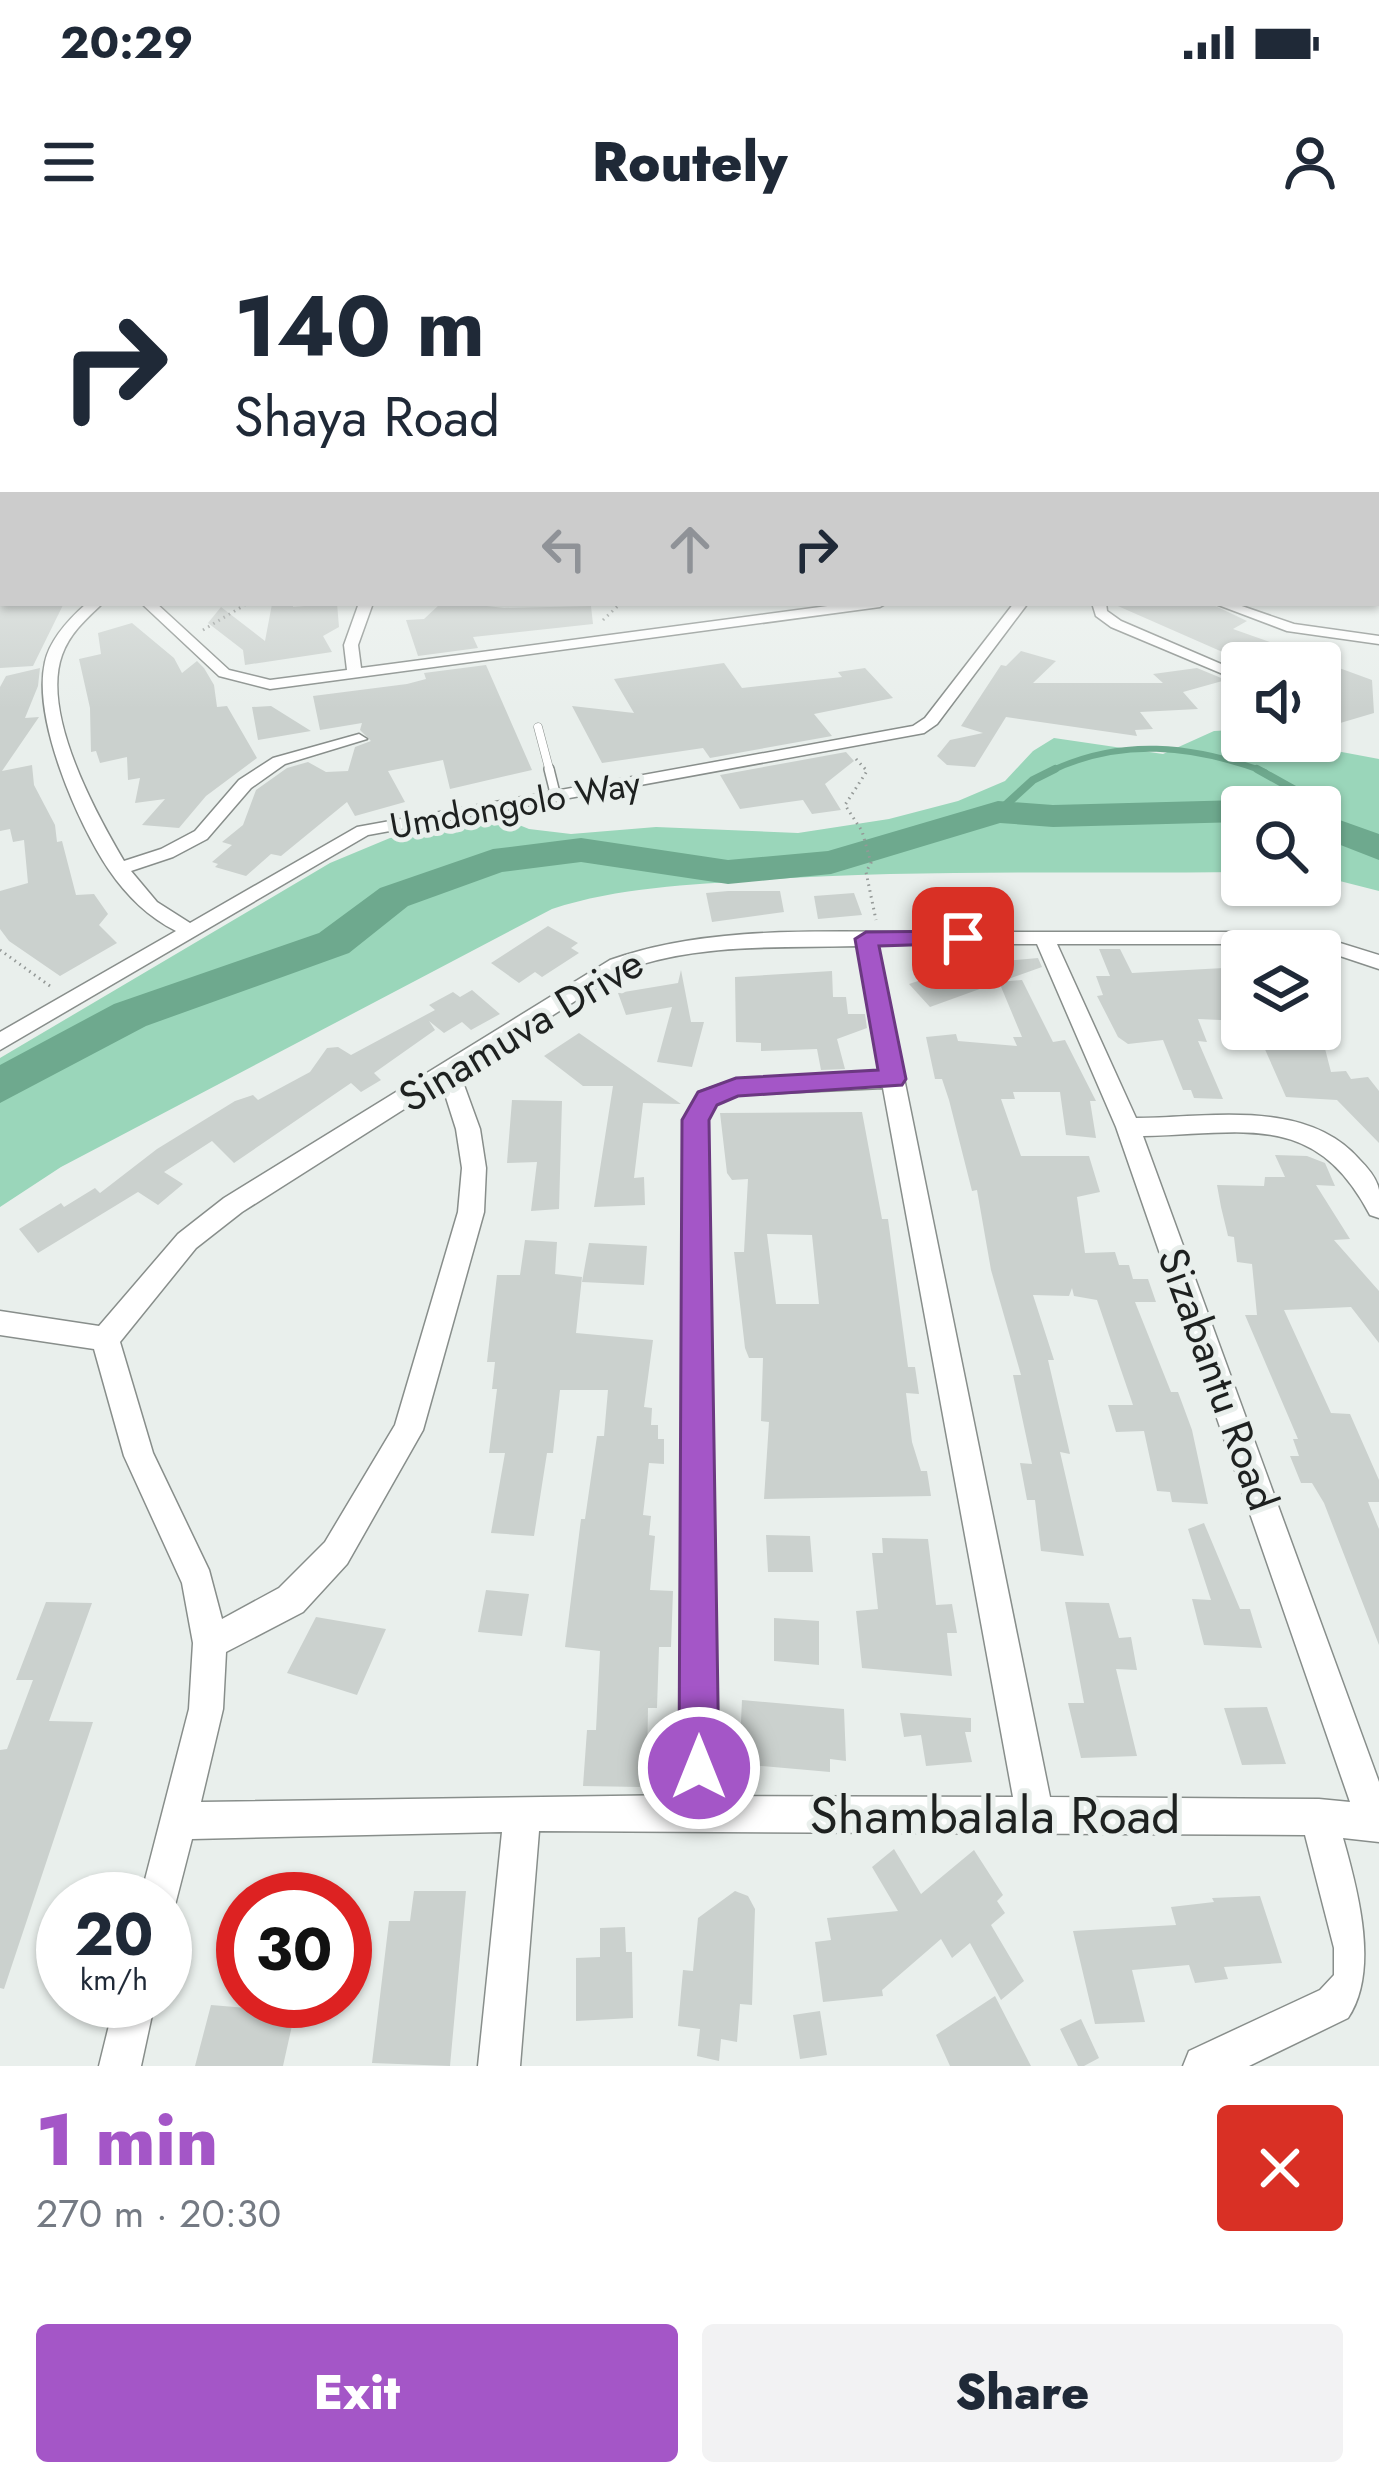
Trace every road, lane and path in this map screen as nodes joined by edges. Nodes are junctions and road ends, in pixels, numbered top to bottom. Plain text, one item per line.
1 (92, 606) edge
2 (151, 606) edge
3 (243, 606) edge
4 (365, 606) edge
5 (858, 606) edge
6 (1019, 606) edge
7 (1100, 606) edge
8 (1229, 606) edge
9 (188, 639) junction
10 (1379, 640) edge
11 (1221, 669) edge
12 (355, 676) junction
13 (538, 727) dead end
14 (359, 739) dead end
15 (844, 746) junction
16 (556, 797) junction
17 (118, 868) junction
18 (189, 930) junction
19 (873, 938) junction
20 (1046, 939) junction
21 (0, 950) edge
22 (1379, 962) edge
23 (69, 1000) junction
24 (0, 1042) edge
25 (448, 1071) junction
26 (893, 1079) junction
27 (1128, 1127) junction
28 (1379, 1208) edge
29 (0, 1323) edge
30 (105, 1339) junction
31 (210, 1643) junction
32 (522, 1814) junction
33 (699, 1814) junction
34 (1035, 1815) junction
35 (1319, 1817) junction
36 (179, 1821) junction
37 (1378, 1824) edge
38 (166, 1872) edge
39 (129, 2028) edge
40 (120, 2066) edge
41 (499, 2066) edge
42 (1204, 2066) edge

1 - 17 street
2 - 9 street
3 - 9 path
4 - 12 street
5 - 12 street
6 - 15 street, Umdongolo Way
7 - 11 street
8 - 10 street
9 - 12 street
13 - 16 lane
14 - 17 street
15 - 16 street, Umdongolo Way
15 - 19 path
16 - 18 street, Umdongolo Way
17 - 18 street
18 - 23 street, Umdongolo Way
19 - 20 street, Sinamuva Drive
19 - 25 street, Sinamuva Drive
19 - 26 street
20 - 22 street, Sinamuva Drive
20 - 27 street, Sizabantu Road
21 - 23 path
23 - 24 street, Umdongolo Way
25 - 30 street, Sinamuva Drive
25 - 31 street
26 - 33 street
26 - 34 street
27 - 28 street
27 - 37 street, Sizabantu Road
29 - 30 street
30 - 31 street
31 - 36 street
32 - 33 street, Shambalala Road
32 - 36 street, Shambalala Road
32 - 41 street
33 - 34 street, Shambalala Road
34 - 35 street, Shambalala Road
35 - 37 street, Shambalala Road
35 - 42 street
36 - 38 street
39 - 40 street

